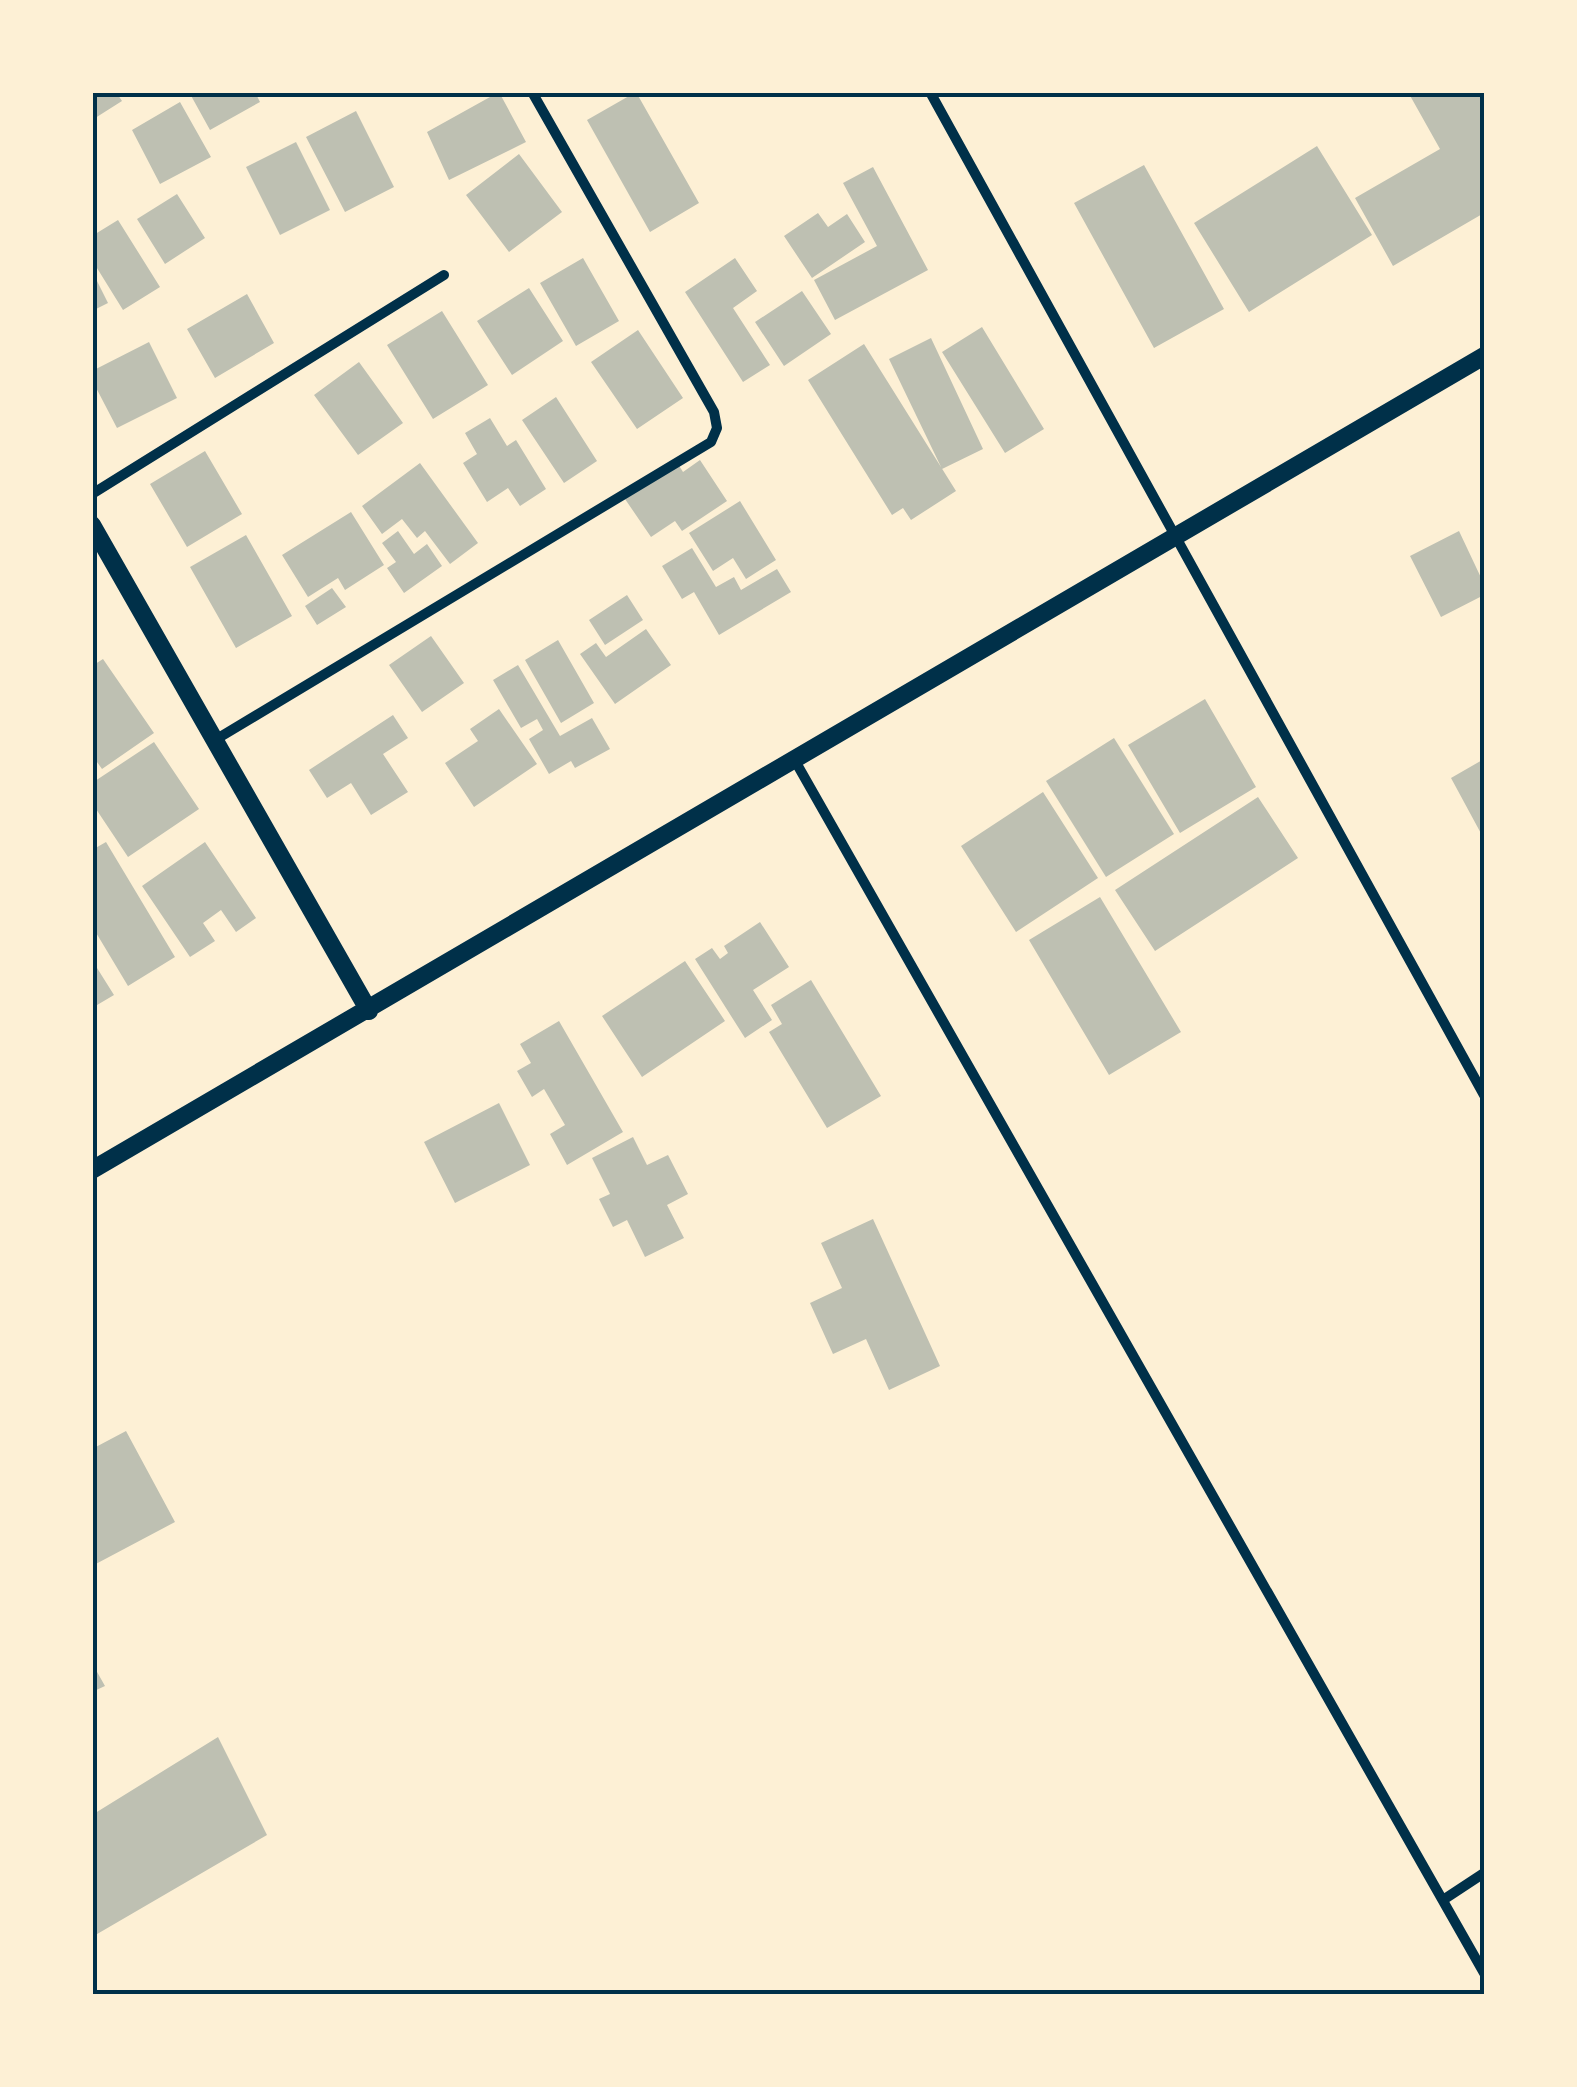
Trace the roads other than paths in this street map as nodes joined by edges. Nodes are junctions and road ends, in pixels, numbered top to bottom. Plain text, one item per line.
1 (532, 92) edge
2 (930, 92) edge
3 (444, 275) dead end
4 (1484, 356) edge
5 (92, 494) edge
6 (92, 525) edge
7 (1177, 537) junction
8 (215, 740) junction
9 (794, 759) junction
10 (369, 1010) junction
11 (1484, 1094) edge
12 (92, 1170) edge
13 (1484, 1872) edge
14 (1443, 1900) junction
15 (1484, 1973) edge

1 - 8 street
2 - 7 street
3 - 5 street
4 - 7 street
6 - 8 street
7 - 9 street
7 - 11 street
8 - 10 street
9 - 10 street
9 - 14 street
10 - 12 street
13 - 14 street
14 - 15 street

